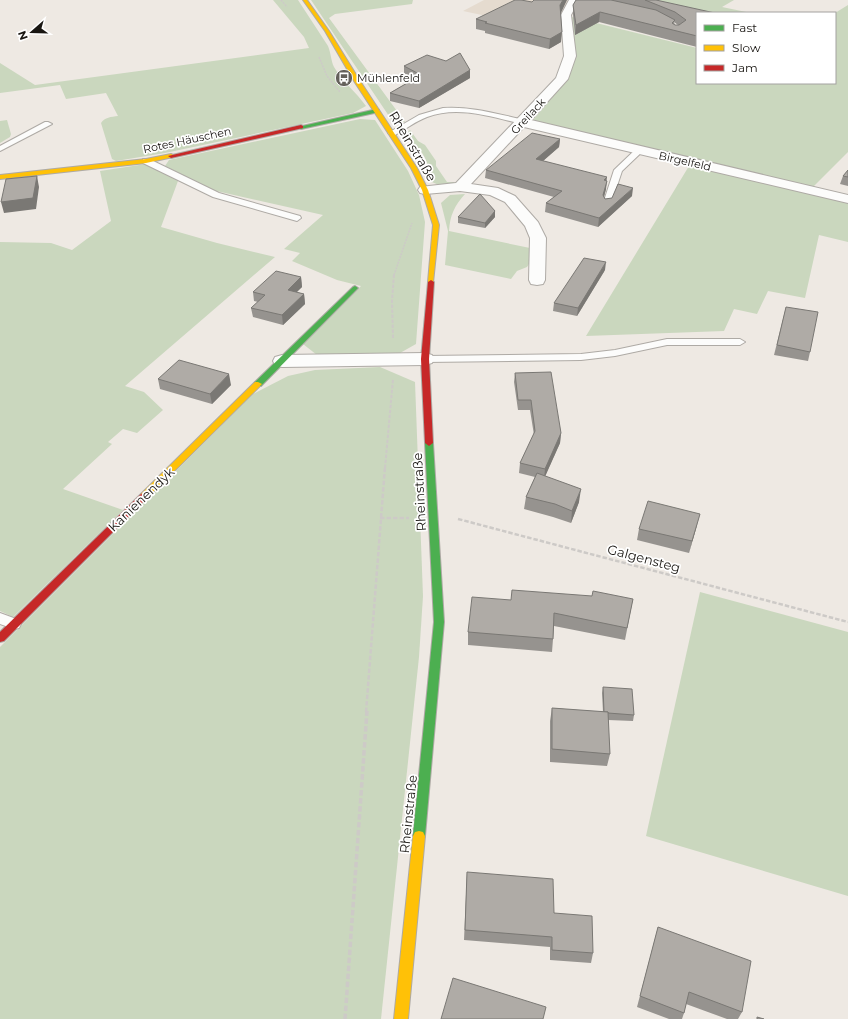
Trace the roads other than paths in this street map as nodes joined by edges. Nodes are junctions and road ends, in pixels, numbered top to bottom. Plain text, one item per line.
1 (305, 0) edge
2 (576, 1) edge
3 (377, 111) junction
4 (522, 122) junction
5 (48, 124) dead end
6 (392, 133) junction
7 (0, 149) edge
8 (640, 150) junction
9 (146, 161) junction
10 (0, 177) edge
11 (460, 186) junction
12 (425, 190) junction
13 (848, 200) edge
14 (607, 204) edge
15 (297, 218) dead end
16 (537, 280) dead end
17 (354, 288) dead end
18 (740, 342) dead end
19 (426, 358) junction
20 (282, 361) junction
21 (0, 618) edge
22 (14, 624) junction
23 (0, 638) edge
24 (401, 1019) edge

1 - 3 main road, Rheinstraße
2 - 4 street, Greilack
3 - 6 main road, Rheinstraße
3 - 9 main road, Rotes Häuschen
4 - 6 lane
4 - 8 street, Birgelfeld
4 - 11 street, Greilack
5 - 7 lane
6 - 12 main road, Rheinstraße
8 - 13 street, Birgelfeld
8 - 14 lane
9 - 10 main road, Rotes Häuschen
9 - 15 lane
11 - 12 street
11 - 16 street
12 - 19 main road, Rheinstraße
17 - 20 main road, Kanienendyk
18 - 19 lane
19 - 20 street
19 - 24 main road, Rheinstraße
20 - 22 main road, Kanienendyk
21 - 22 lane
22 - 23 main road, Kanienendyk

